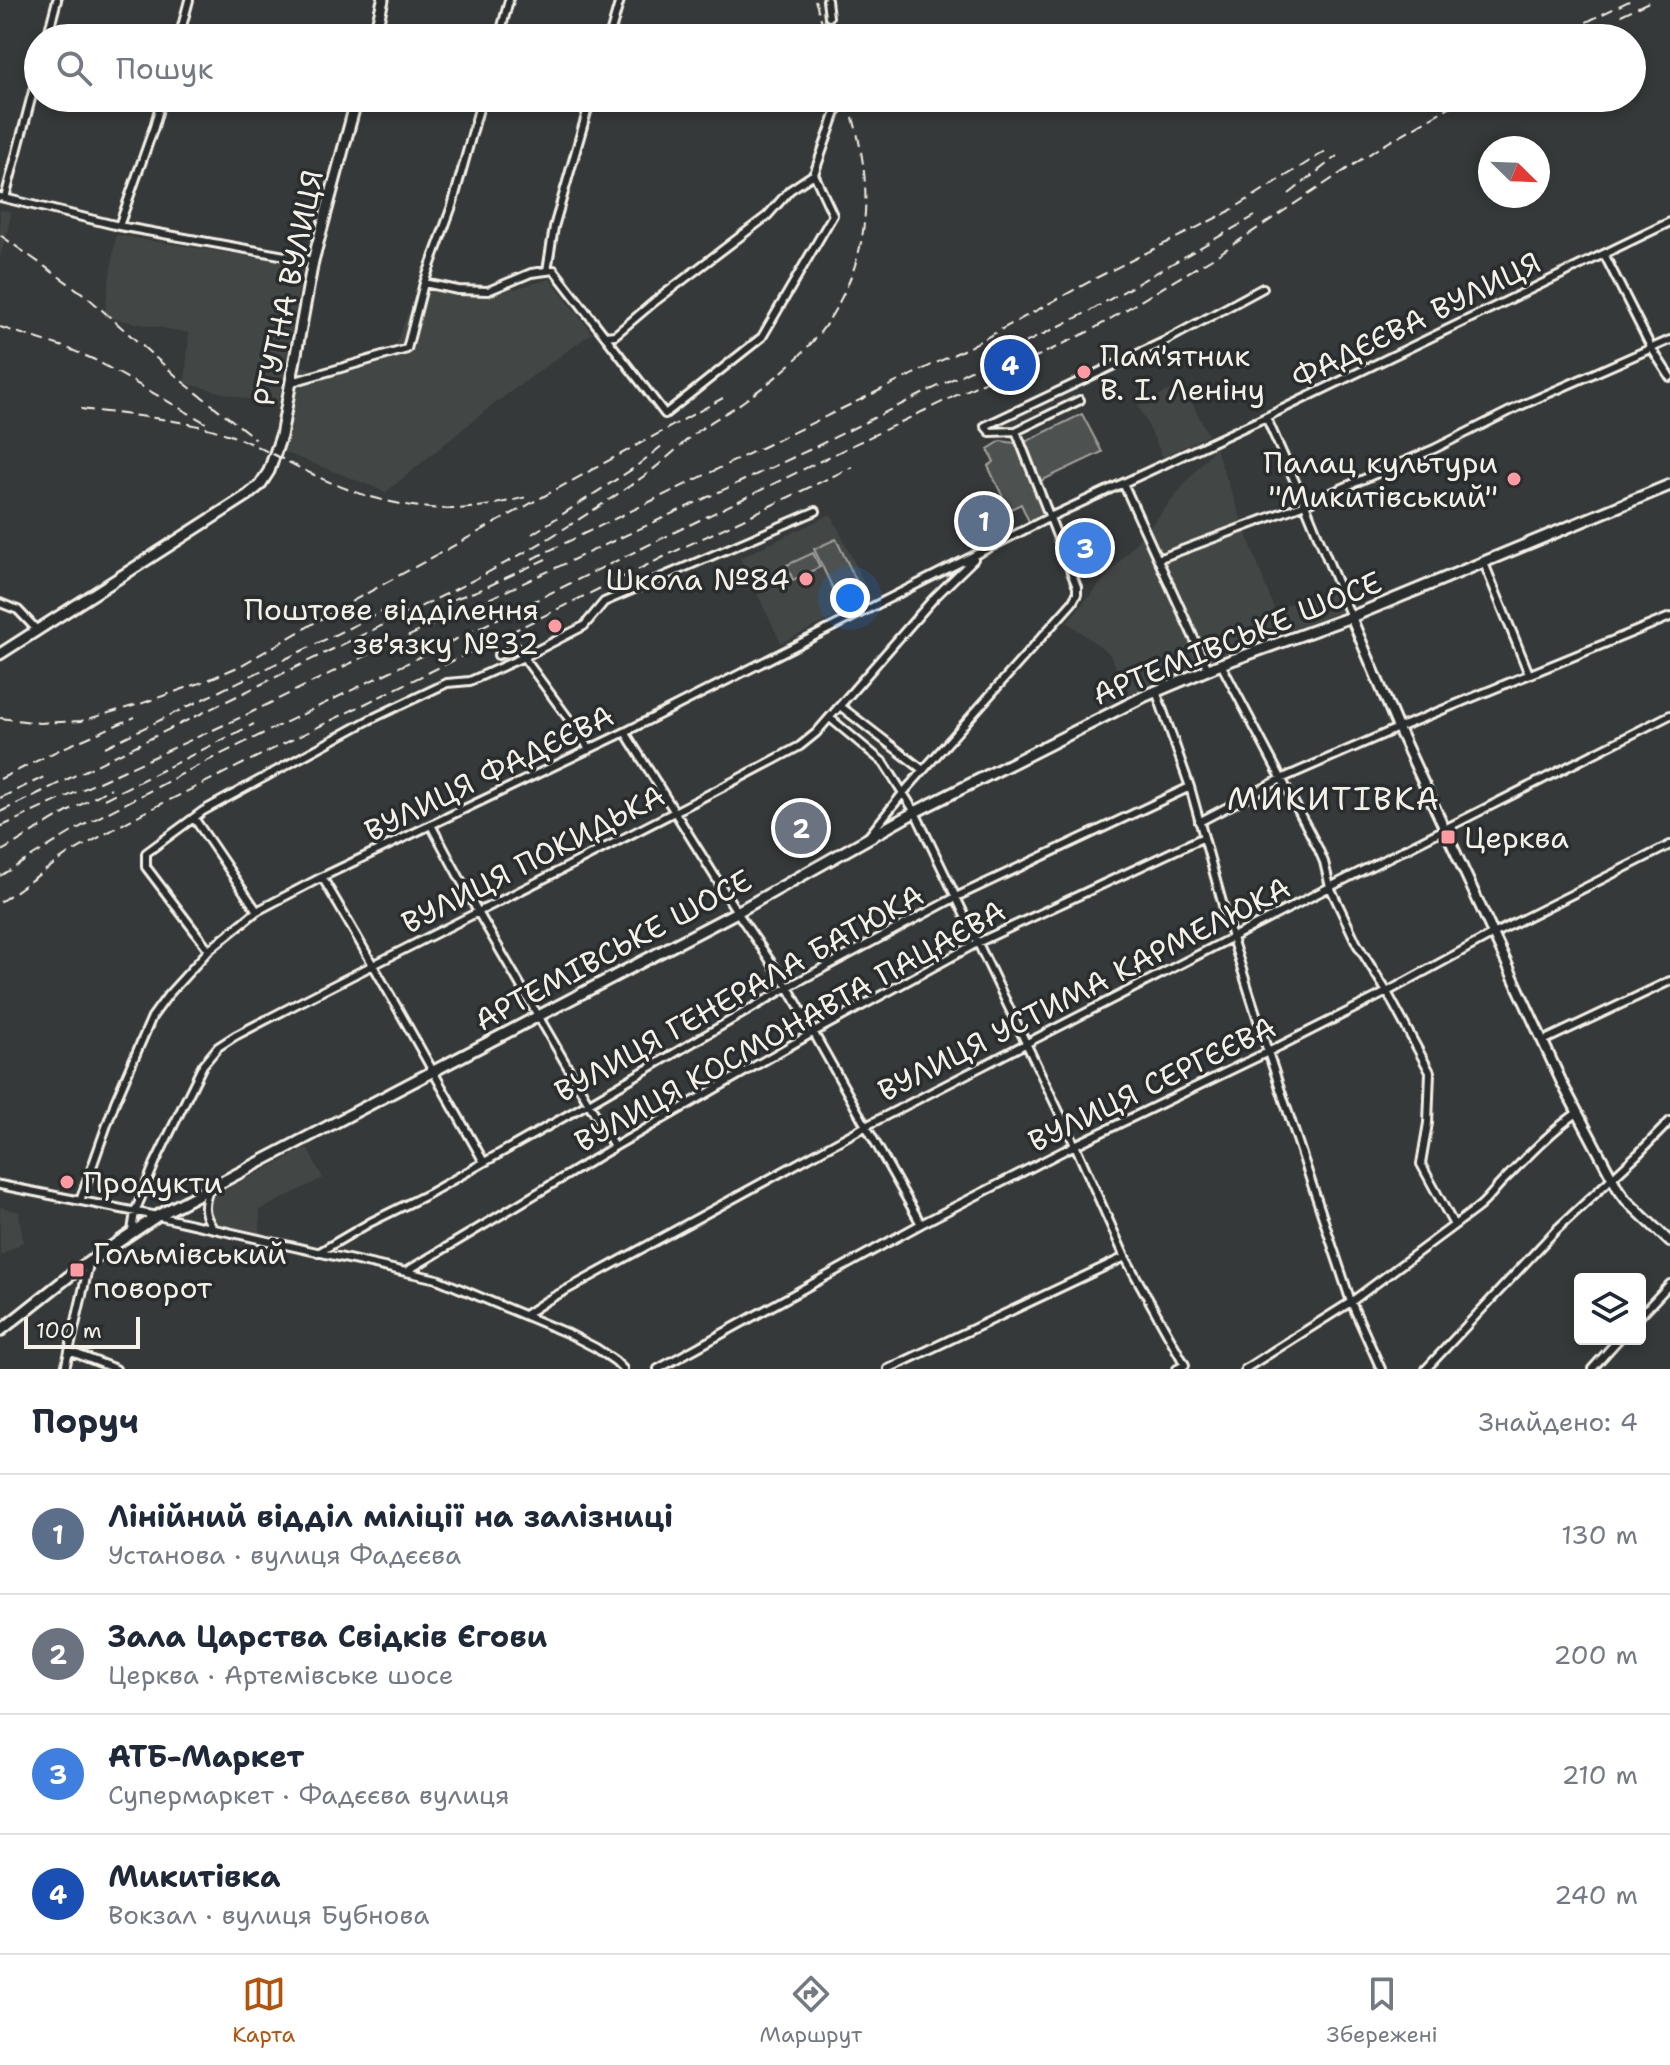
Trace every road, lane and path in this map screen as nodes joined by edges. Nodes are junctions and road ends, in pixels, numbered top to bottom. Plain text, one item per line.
1 (57, 0) edge
2 (189, 0) edge
3 (383, 0) edge
4 (509, 0) edge
5 (620, 0) edge
6 (827, 0) edge
7 (829, 17) dead end
8 (51, 24) edge
9 (183, 24) edge
10 (377, 24) edge
11 (503, 24) edge
12 (613, 24) edge
13 (27, 112) edge
14 (158, 112) edge
15 (353, 112) edge
16 (478, 112) edge
17 (587, 112) edge
18 (836, 112) edge
19 (814, 174) junction
20 (2, 198) edge
21 (1670, 222) edge
22 (119, 226) junction
23 (1604, 254) junction
24 (313, 261) junction
25 (550, 270) junction
26 (424, 283) junction
27 (1263, 288) dead end
28 (605, 336) junction
29 (1670, 340) edge
30 (1652, 349) junction
31 (1670, 377) edge
32 (292, 382) junction
33 (1080, 400) dead end
34 (1266, 417) junction
35 (1016, 431) junction
36 (1123, 483) junction
37 (1670, 485) edge
38 (1305, 504) junction
39 (816, 511) dead end
40 (1050, 517) junction
41 (979, 554) junction
42 (1158, 559) junction
43 (1484, 563) junction
44 (0, 603) edge
45 (1351, 617) junction
46 (1670, 617) edge
47 (37, 630) junction
48 (0, 654) edge
49 (498, 655) dead end
50 (522, 658) junction
51 (1221, 664) junction
52 (1208, 669) junction
53 (1529, 674) junction
54 (1156, 691) junction
55 (840, 706) junction
56 (1670, 715) edge
57 (830, 718) junction
58 (1398, 728) junction
59 (625, 732) junction
60 (589, 750) junction
61 (923, 770) junction
62 (1281, 779) junction
63 (1190, 787) junction
64 (903, 793) junction
65 (915, 812) junction
66 (677, 813) junction
67 (194, 818) junction
68 (1199, 822) junction
69 (431, 825) junction
70 (1444, 829) junction
71 (1204, 837) junction
72 (865, 841) junction
73 (1670, 845) edge
74 (322, 877) junction
75 (1330, 887) junction
76 (956, 897) junction
77 (257, 911) junction
78 (478, 912) junction
79 (737, 912) junction
80 (1493, 934) junction
81 (1232, 938) junction
82 (977, 943) junction
83 (209, 950) junction
84 (374, 964) junction
85 (1670, 981) edge
86 (788, 987) junction
87 (1387, 992) junction
88 (538, 1018) junction
89 (814, 1032) junction
90 (1543, 1041) junction
91 (1026, 1042) junction
92 (1268, 1052) junction
93 (433, 1073) junction
94 (589, 1103) junction
95 (1577, 1113) junction
96 (1670, 1121) edge
97 (866, 1126) junction
98 (1075, 1145) junction
99 (614, 1147) junction
100 (484, 1162) junction
101 (1612, 1179) junction
102 (0, 1185) edge
103 (209, 1189) junction
104 (80, 1201) junction
105 (135, 1212) junction
106 (157, 1216) junction
107 (921, 1224) junction
108 (1454, 1225) junction
109 (213, 1228) junction
110 (132, 1231) junction
111 (1670, 1242) edge
112 (318, 1253) junction
113 (1125, 1257) junction
114 (90, 1260) junction
115 (407, 1271) junction
116 (1670, 1284) edge
117 (1351, 1302) junction
118 (1646, 1310) edge
119 (525, 1315) junction
120 (0, 1331) edge
121 (1614, 1345) edge
122 (69, 1351) junction
123 (1247, 1368) edge
124 (65, 1369) edge
125 (116, 1369) edge
126 (623, 1369) edge
127 (658, 1369) edge
128 (888, 1369) edge
129 (1177, 1369) edge
130 (1381, 1369) edge
131 (1426, 1369) edge
132 (1592, 1369) edge

1 - 8 street
2 - 9 street
3 - 10 main road
4 - 11 street
5 - 12 street
6 - 7 street
13 - 20 street
14 - 22 street
15 - 24 main road, РТУТНА ВУЛИЦЯ
16 - 26 street
17 - 25 street
18 - 19 street
19 - 28 street
19 - 28 street
20 - 22 street
21 - 23 street, ФАДЄЄВА ВУЛИЦЯ
22 - 24 street
23 - 30 street
23 - 34 street, ФАДЄЄВА ВУЛИЦЯ
24 - 32 main road, РТУТНА ВУЛИЦЯ
25 - 26 street
25 - 28 street
26 - 32 street
27 - 35 street
29 - 30 street
30 - 31 street
30 - 38 street
32 - 47 main road, РТУТНА ВУЛИЦЯ
33 - 35 street
34 - 36 street, ФАДЄЄВА ВУЛИЦЯ
34 - 38 street
35 - 40 street
36 - 40 street, ФАДЄЄВА ВУЛИЦЯ
36 - 42 street
37 - 43 main road, АРТЕМІВСЬКЕ ШОСЕ
38 - 42 street
38 - 45 street
39 - 50 street
40 - 41 street, ВУЛИЦЯ ФАДЄЄВА
40 - 61 street
41 - 55 street, ВУЛИЦЯ ПОКИДЬКА
41 - 59 street, ВУЛИЦЯ ФАДЄЄВА
42 - 52 street
43 - 45 main road, АРТЕМІВСЬКЕ ШОСЕ
43 - 53 street
44 - 47 street
45 - 51 main road, АРТЕМІВСЬКЕ ШОСЕ
45 - 58 street
46 - 53 street
47 - 48 main road
49 - 50 street
50 - 60 street
50 - 67 street
51 - 52 main road, АРТЕМІВСЬКЕ ШОСЕ
51 - 62 street
52 - 54 main road, АРТЕМІВСЬКЕ ШОСЕ
53 - 58 street
54 - 63 street
54 - 65 main road, АРТЕМІВСЬКЕ ШОСЕ
55 - 57 street, ВУЛИЦЯ ПОКИДЬКА
55 - 61 street
56 - 70 street, ВУЛИЦЯ УСТИМА КАРМЕЛЮКА
57 - 64 street
57 - 66 street, ВУЛИЦЯ ПОКИДЬКА
58 - 62 street
58 - 70 street
59 - 60 street, ВУЛИЦЯ ФАДЄЄВА
59 - 66 street
60 - 69 street, ВУЛИЦЯ ФАДЄЄВА
61 - 64 street
62 - 68 street
62 - 75 street
63 - 68 street
63 - 76 street, ВУЛИЦЯ ГЕНЕРАЛА БАТЮКА
64 - 65 street
64 - 72 street
65 - 72 main road, АРТЕМІВСЬКЕ ШОСЕ
65 - 76 street
66 - 78 street, ВУЛИЦЯ ПОКИДЬКА
66 - 79 street
67 - 77 street
67 - 83 street
68 - 71 street
69 - 74 street, ВУЛИЦЯ ФАДЄЄВА
69 - 78 street
70 - 75 street, ВУЛИЦЯ УСТИМА КАРМЕЛЮКА
70 - 80 street
71 - 81 street
71 - 82 street, ВУЛИЦЯ КОСМОНАВТА ПАЦАЄВА
72 - 79 main road, АРТЕМІВСЬКЕ ШОСЕ
73 - 80 street, ВУЛИЦЯ СЕРГЄЄВА
74 - 77 street, ВУЛИЦЯ ФАДЄЄВА
74 - 84 street
75 - 81 street, ВУЛИЦЯ УСТИМА КАРМЕЛЮКА
75 - 87 street
76 - 82 street
76 - 86 street, ВУЛИЦЯ ГЕНЕРАЛА БАТЮКА
77 - 83 street, ВУЛИЦЯ ФАДЄЄВА
78 - 84 street, ВУЛИЦЯ ПОКИДЬКА
78 - 88 street
79 - 86 street
79 - 88 main road, АРТЕМІВСЬКЕ ШОСЕ
80 - 87 street, ВУЛИЦЯ СЕРГЄЄВА
80 - 90 street
81 - 91 street, ВУЛИЦЯ УСТИМА КАРМЕЛЮКА
81 - 92 street
82 - 89 street, ВУЛИЦЯ КОСМОНАВТА ПАЦАЄВА
82 - 91 street
83 - 104 street, ВУЛИЦЯ ФАДЄЄВА
84 - 93 street
84 - 105 street, ВУЛИЦЯ ПОКИДЬКА
85 - 90 street
86 - 89 street
86 - 94 street, ВУЛИЦЯ ГЕНЕРАЛА БАТЮКА
87 - 92 street, ВУЛИЦЯ СЕРГЄЄВА
87 - 108 street
88 - 93 main road, АРТЕМІВСЬКЕ ШОСЕ
88 - 94 street
89 - 97 street
89 - 99 street, ВУЛИЦЯ КОСМОНАВТА ПАЦАЄВА
90 - 95 street
91 - 97 street, ВУЛИЦЯ УСТИМА КАРМЕЛЮКА
91 - 98 street
92 - 98 street, ВУЛИЦЯ СЕРГЄЄВА
92 - 117 street
93 - 100 street
93 - 103 main road, АРТЕМІВСЬКЕ ШОСЕ
94 - 99 street
94 - 100 street, ВУЛИЦЯ ГЕНЕРАЛА БАТЮКА
95 - 101 street
95 - 108 street
96 - 101 street
97 - 107 street
97 - 119 street, ВУЛИЦЯ УСТИМА КАРМЕЛЮКА
98 - 107 street, ВУЛИЦЯ СЕРГЄЄВА
98 - 113 street
99 - 115 street, ВУЛИЦЯ КОСМОНАВТА ПАЦАЄВА
100 - 112 street, ВУЛИЦЯ ГЕНЕРАЛА БАТЮКА
101 - 111 street
101 - 131 street
102 - 104 street
103 - 106 main road, АРТЕМІВСЬКЕ ШОСЕ
103 - 109 street
104 - 105 street
105 - 106 street
105 - 110 street, ВУЛИЦЯ ПОКИДЬКА
106 - 109 street
106 - 110 main road, АРТЕМІВСЬКЕ ШОСЕ
107 - 127 street, ВУЛИЦЯ СЕРГЄЄВА
108 - 117 street
109 - 112 street
110 - 114 main road, АРТЕМІВСЬКЕ ШОСЕ
112 - 115 street
113 - 128 street
113 - 129 street
114 - 120 main road, АРТЕМІВСЬКЕ ШОСЕ
114 - 122 street
115 - 119 street
116 - 118 street
117 - 123 street
117 - 130 street
119 - 126 street
121 - 132 street
122 - 124 street
122 - 125 street

